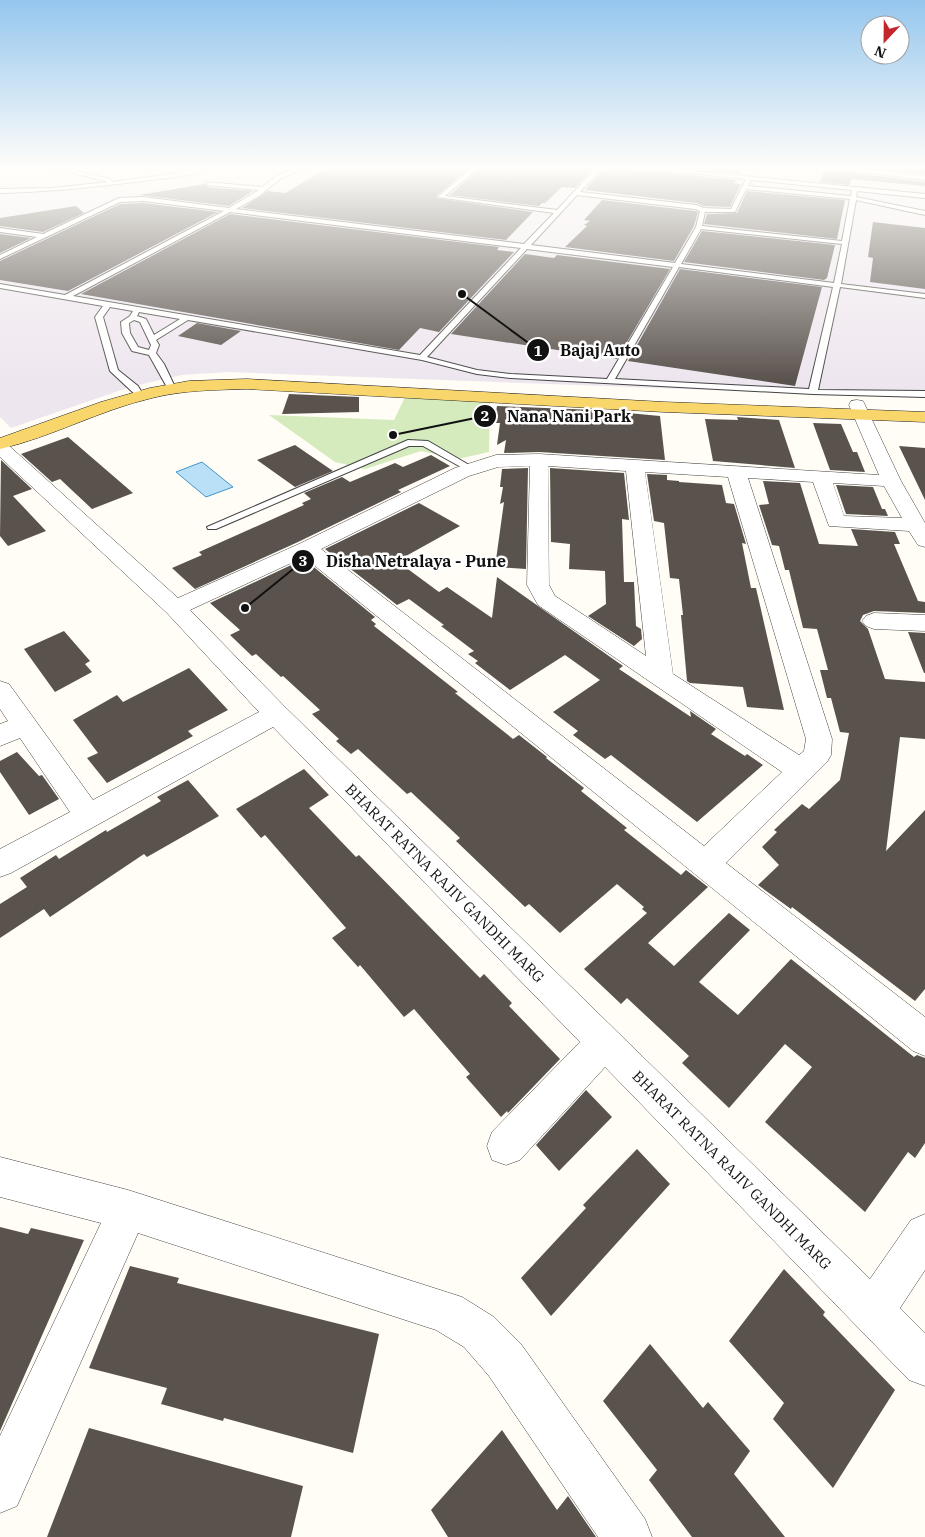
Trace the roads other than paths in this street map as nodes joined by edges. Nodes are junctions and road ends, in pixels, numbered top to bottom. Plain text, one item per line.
1 (41, 238) edge
2 (178, 238) edge
3 (457, 238) edge
4 (533, 238) edge
5 (693, 238) edge
6 (797, 238) edge
7 (846, 238) edge
8 (845, 243) junction
9 (525, 246) junction
10 (0, 257) edge
11 (678, 265) junction
12 (837, 285) junction
13 (0, 286) edge
14 (925, 296) edge
15 (67, 297) junction
16 (108, 304) junction
17 (135, 313) junction
18 (186, 318) junction
19 (152, 340) junction
20 (152, 353) junction
21 (422, 358) junction
22 (609, 382) junction
23 (171, 384) junction
24 (137, 392) junction
25 (813, 392) junction
26 (925, 394) edge
27 (925, 406) edge
28 (860, 410) junction
29 (925, 417) edge
30 (0, 431) edge
31 (4, 450) edge
32 (540, 460) junction
33 (635, 466) junction
34 (471, 469) junction
35 (736, 471) junction
36 (821, 477) junction
37 (891, 481) junction
38 (212, 527) dead end
39 (920, 534) edge
40 (306, 548) junction
41 (175, 608) junction
42 (874, 621) dead end
43 (925, 623) edge
44 (661, 678) junction
45 (0, 690) edge
46 (276, 714) junction
47 (24, 724) junction
48 (0, 736) edge
49 (801, 770) junction
50 (88, 816) junction
51 (0, 864) edge
52 (705, 864) junction
53 (925, 1039) edge
54 (604, 1042) junction
55 (506, 1146) dead end
56 (0, 1177) edge
57 (128, 1210) junction
58 (925, 1234) edge
59 (873, 1311) junction
60 (925, 1364) edge
61 (0, 1489) edge
62 (627, 1537) edge

1 - 10 lane
2 - 15 lane
3 - 9 lane
4 - 9 lane
5 - 11 lane
6 - 8 lane
7 - 8 lane
8 - 12 lane
9 - 11 lane
9 - 21 lane
11 - 12 lane
11 - 22 lane
12 - 14 lane
12 - 25 lane
13 - 15 lane
15 - 16 lane
16 - 17 lane
16 - 24 lane
17 - 18 lane
17 - 19 lane
17 - 20 lane
18 - 19 lane
18 - 21 lane
19 - 20 lane
20 - 23 lane
21 - 22 lane
22 - 25 lane
23 - 24 main road
23 - 28 main road
24 - 30 main road
24 - 31 main road
25 - 26 lane
27 - 28 main road
28 - 29 main road
28 - 37 street
31 - 41 street, BHARAT RATNA RAJIV GANDHI MARG
32 - 33 street
32 - 34 street
32 - 44 street
33 - 35 street
33 - 44 street
34 - 38 lane
34 - 40 street
35 - 36 street
35 - 49 street
36 - 37 street
36 - 39 street
37 - 39 street
40 - 41 street
40 - 52 street
41 - 46 street, BHARAT RATNA RAJIV GANDHI MARG
42 - 43 street
44 - 49 street
45 - 47 street
46 - 50 street
46 - 54 street, BHARAT RATNA RAJIV GANDHI MARG
47 - 48 street
47 - 50 street
49 - 52 street
50 - 51 street
52 - 53 street
54 - 55 street
54 - 59 street, BHARAT RATNA RAJIV GANDHI MARG
56 - 57 street
57 - 61 street
57 - 62 street
58 - 59 street
59 - 60 street, BHARAT RATNA RAJIV GANDHI MARG

